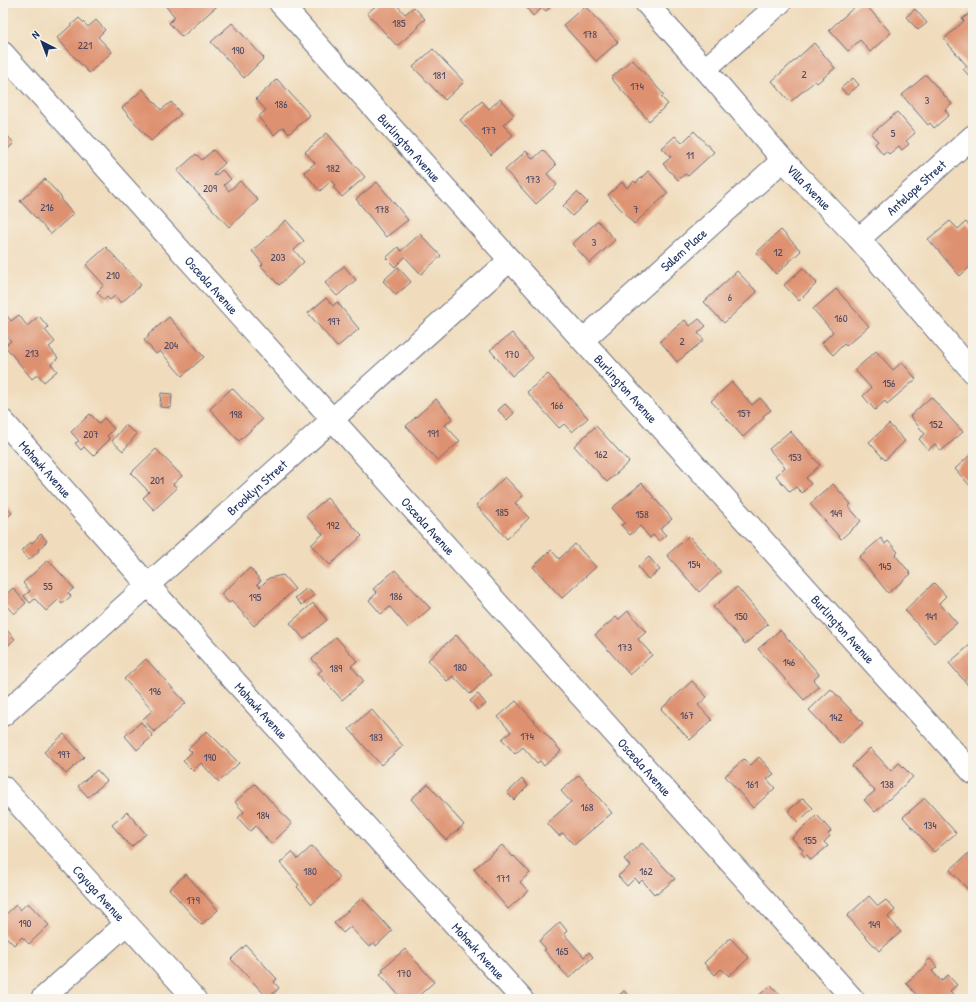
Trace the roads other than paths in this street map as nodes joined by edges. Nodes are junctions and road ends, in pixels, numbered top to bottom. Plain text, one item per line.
1 (280, 3) edge
2 (646, 3) edge
3 (780, 3) edge
4 (3, 53) edge
5 (705, 69) junction
6 (973, 136) edge
7 (783, 160) junction
8 (858, 239) junction
9 (510, 260) junction
10 (583, 340) junction
11 (973, 372) edge
12 (333, 420) junction
13 (3, 421) edge
14 (148, 586) junction
15 (3, 715) edge
16 (973, 773) edge
17 (3, 787) edge
18 (126, 924) junction
19 (42, 999) edge
20 (195, 999) edge
21 (522, 999) edge
22 (853, 999) edge

1 - 9 street, Burlington Avenue
2 - 5 street, Villa Avenue
3 - 5 street
4 - 12 street, Osceola Avenue
5 - 7 street, Villa Avenue
6 - 8 street, Antelope Street
7 - 8 street, Villa Avenue
7 - 10 street, Salem Place
8 - 11 street, Villa Avenue
9 - 10 street, Burlington Avenue
9 - 12 street, Brooklyn Street
10 - 16 street, Burlington Avenue
12 - 14 street, Brooklyn Street
12 - 22 street, Osceola Avenue
13 - 14 street, Mohawk Avenue
14 - 15 street, Brooklyn Street
14 - 21 street, Mohawk Avenue
17 - 18 street, Cayuga Avenue
18 - 19 street
18 - 20 street, Cayuga Avenue

